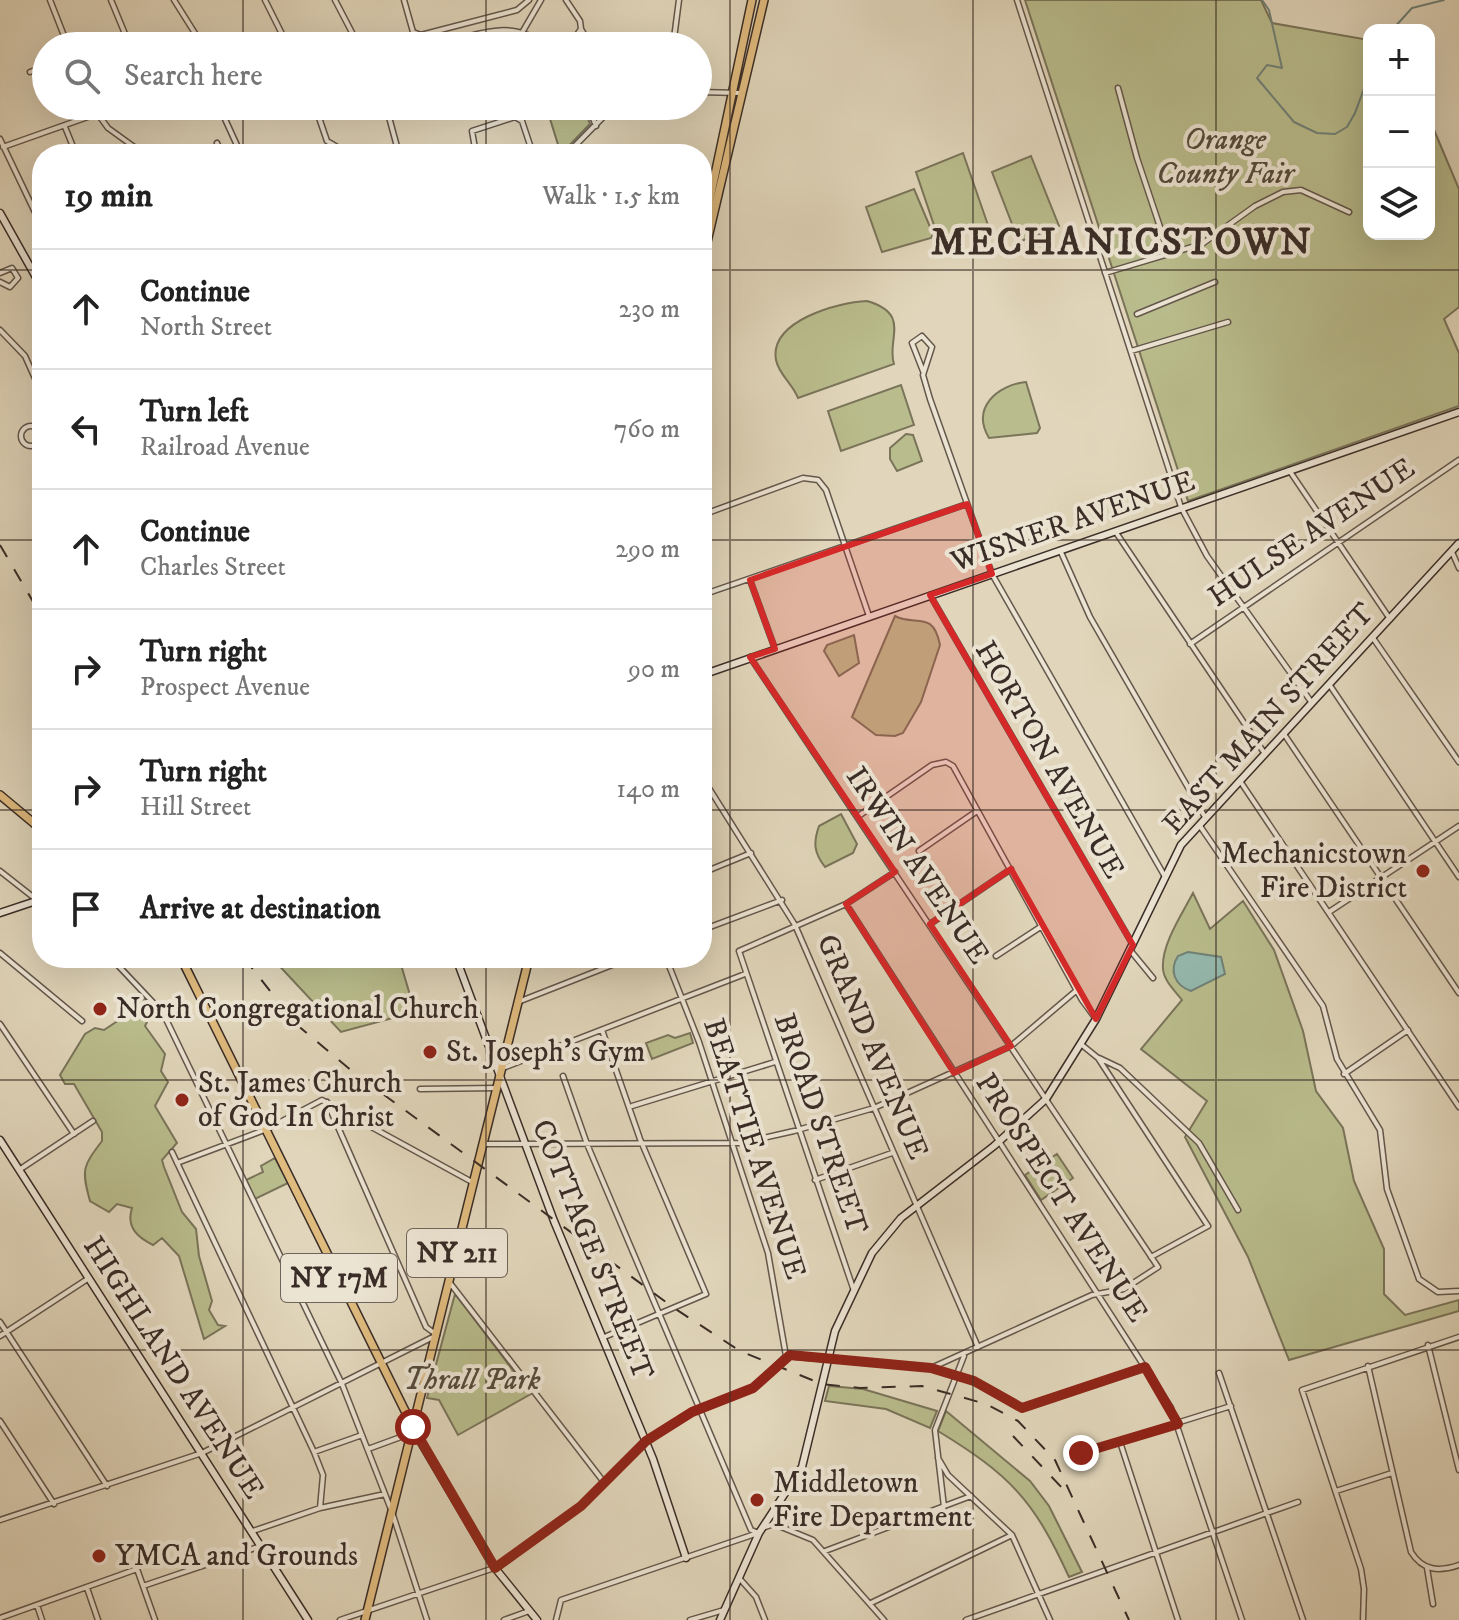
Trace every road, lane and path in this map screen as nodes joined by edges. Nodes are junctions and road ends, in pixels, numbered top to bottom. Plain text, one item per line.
1 (50, 0) edge
2 (111, 0) edge
3 (174, 0) edge
4 (267, 0) edge
5 (335, 0) edge
6 (404, 0) edge
7 (529, 0) edge
8 (541, 0) edge
9 (566, 0) edge
10 (679, 0) edge
11 (752, 0) edge
12 (764, 0) edge
13 (1017, 0) edge
14 (581, 29) junction
15 (523, 31) joint
16 (63, 32) edge
17 (124, 32) edge
18 (194, 32) edge
19 (282, 32) edge
20 (352, 32) edge
21 (413, 32) edge
22 (430, 32) edge
23 (490, 32) edge
24 (579, 32) edge
25 (583, 32) edge
26 (675, 32) edge
27 (1118, 88) dead end
28 (712, 92) edge
29 (731, 93) junction
30 (741, 93) junction
31 (80, 120) edge
32 (103, 120) edge
33 (225, 120) edge
34 (320, 120) edge
35 (390, 120) edge
36 (506, 120) edge
37 (520, 120) edge
38 (594, 120) edge
39 (601, 120) edge
40 (64, 126) junction
41 (596, 126) junction
42 (0, 139) edge
43 (72, 144) edge
44 (132, 144) edge
45 (236, 144) edge
46 (332, 144) edge
47 (396, 144) edge
48 (474, 144) edge
49 (530, 144) edge
50 (577, 144) edge
51 (3, 147) junction
52 (712, 187) edge
53 (32, 206) edge
54 (1349, 212) dead end
55 (0, 213) edge
56 (712, 219) edge
57 (1169, 254) junction
58 (32, 270) edge
59 (0, 273) edge
60 (1105, 273) junction
61 (0, 282) edge
62 (1215, 282) dead end
63 (1137, 314) dead end
64 (1228, 322) dead end
65 (0, 330) edge
66 (1130, 351) junction
67 (923, 371) junction
68 (32, 372) edge
69 (1459, 412) edge
70 (32, 429) edge
71 (32, 445) edge
72 (1459, 460) edge
73 (1289, 470) junction
74 (967, 504) junction
75 (1181, 507) junction
76 (712, 511) edge
77 (1115, 531) junction
78 (1337, 543) junction
79 (1459, 543) edge
80 (843, 544) junction
81 (1060, 550) junction
82 (1452, 551) junction
83 (1459, 568) edge
84 (992, 574) junction
85 (750, 580) junction
86 (712, 592) edge
87 (930, 595) junction
88 (1242, 606) junction
89 (869, 616) junction
90 (1390, 619) junction
91 (1373, 638) junction
92 (1190, 644) junction
93 (775, 649) junction
94 (750, 657) junction
95 (712, 671) edge
96 (1329, 684) junction
97 (1312, 703) junction
98 (1284, 734) junction
99 (1265, 754) junction
100 (1459, 762) edge
101 (1240, 781) junction
102 (712, 793) edge
103 (0, 795) edge
104 (977, 811) junction
105 (857, 817) junction
106 (1205, 817) junction
107 (32, 822) edge
108 (1199, 824) junction
109 (1459, 826) edge
110 (1435, 842) junction
111 (919, 851) dead end
112 (751, 853) junction
113 (712, 869) edge
114 (1011, 869) junction
115 (0, 871) edge
116 (895, 872) junction
117 (1164, 875) junction
118 (1382, 877) junction
119 (1459, 877) edge
120 (32, 894) edge
121 (782, 900) junction
122 (32, 904) edge
123 (846, 904) junction
124 (1329, 912) junction
125 (0, 913) edge
126 (930, 924) junction
127 (795, 925) junction
128 (712, 926) edge
129 (1042, 926) junction
130 (1131, 948) junction
131 (0, 953) edge
132 (996, 956) dead end
133 (120, 968) edge
134 (186, 968) edge
135 (460, 968) edge
136 (526, 968) edge
137 (605, 968) edge
138 (670, 968) edge
139 (745, 974) junction
140 (1153, 978) dead end
141 (1077, 990) junction
142 (1459, 993) edge
143 (682, 999) junction
144 (518, 1002) junction
145 (1096, 1019) junction
146 (82, 1021) dead end
147 (0, 1024) edge
148 (602, 1030) junction
149 (1408, 1030) junction
150 (1082, 1045) junction
151 (1011, 1046) junction
152 (1098, 1058) junction
153 (775, 1062) junction
154 (503, 1068) junction
155 (954, 1073) junction
156 (1344, 1074) junction
157 (563, 1076) dead end
158 (500, 1079) junction
159 (711, 1081) junction
160 (497, 1088) junction
161 (420, 1089) dead end
162 (1046, 1099) junction
163 (327, 1102) junction
164 (631, 1106) junction
165 (1459, 1107) edge
166 (874, 1108) junction
167 (93, 1121) dead end
168 (267, 1129) junction
169 (799, 1130) junction
170 (74, 1134) junction
171 (0, 1140) edge
172 (998, 1143) junction
173 (224, 1144) junction
174 (485, 1144) junction
175 (526, 1144) junction
176 (587, 1144) junction
177 (644, 1144) junction
178 (732, 1144) junction
179 (172, 1152) dead end
180 (893, 1152) junction
181 (177, 1163) junction
182 (19, 1170) junction
183 (815, 1180) junction
184 (474, 1183) junction
185 (916, 1206) junction
186 (1238, 1210) dead end
187 (1151, 1257) junction
188 (333, 1266) junction
189 (89, 1278) junction
190 (450, 1283) junction
191 (295, 1286) junction
192 (853, 1288) junction
193 (1459, 1291) edge
194 (1098, 1294) junction
195 (659, 1314) junction
196 (0, 1322) edge
197 (6, 1332) junction
198 (437, 1335) junction
199 (0, 1336) edge
200 (1459, 1337) edge
201 (602, 1338) junction
202 (1428, 1345) junction
203 (978, 1347) junction
204 (965, 1354) junction
205 (786, 1356) junction
206 (829, 1358) junction
207 (380, 1364) junction
208 (1368, 1366) junction
209 (1145, 1367) junction
210 (931, 1368) junction
211 (1219, 1373) dead end
212 (955, 1374) junction
213 (342, 1384) junction
214 (1231, 1406) junction
215 (295, 1407) junction
216 (700, 1409) junction
217 (0, 1421) edge
218 (1178, 1424) junction
219 (412, 1430) junction
220 (362, 1435) junction
221 (646, 1441) junction
222 (1120, 1442) junction
223 (368, 1449) junction
224 (1456, 1449) edge
225 (314, 1452) junction
226 (202, 1453) junction
227 (1081, 1453) dead end
228 (938, 1458) junction
229 (1459, 1470) edge
230 (1392, 1473) junction
231 (603, 1481) junction
232 (107, 1486) junction
233 (1336, 1491) junction
234 (385, 1494) junction
235 (971, 1496) junction
236 (1298, 1502) dead end
237 (54, 1504) junction
238 (944, 1507) junction
239 (320, 1508) junction
240 (392, 1512) junction
241 (1268, 1514) junction
242 (0, 1520) edge
243 (253, 1531) junction
244 (759, 1533) junction
245 (1212, 1533) junction
246 (1012, 1535) junction
247 (261, 1546) junction
248 (825, 1551) junction
249 (1154, 1551) junction
250 (686, 1558) junction
251 (1459, 1565) edge
252 (495, 1568) junction
253 (1427, 1568) junction
254 (739, 1578) junction
255 (143, 1586) junction
256 (87, 1588) junction
257 (1038, 1594) junction
258 (420, 1595) junction
259 (871, 1603) junction
260 (1433, 1604) dead end
261 (37, 1605) junction
262 (724, 1610) junction
263 (529, 1611) junction
264 (366, 1616) edge
265 (0, 1618) edge
266 (42, 1620) edge
267 (98, 1620) edge
268 (155, 1620) edge
269 (308, 1620) edge
270 (340, 1620) edge
271 (427, 1620) edge
272 (504, 1620) edge
273 (537, 1620) edge
274 (556, 1620) edge
275 (690, 1620) edge
276 (720, 1620) edge
277 (765, 1620) edge
278 (884, 1620) edge
279 (966, 1620) edge
280 (1050, 1620) edge
281 (1178, 1620) edge
282 (1242, 1620) edge
283 (1303, 1620) edge
284 (1363, 1620) edge

1 - 16 street
2 - 17 street
3 - 18 street
4 - 19 street
5 - 20 street
6 - 21 street
7 - 22 street
8 - 15 street
9 - 14 street
10 - 26 street
11 - 29 main road
12 - 30 main road
13 - 60 street
14 - 24 street
14 - 25 street
15 - 23 street
27 - 57 street
28 - 29 street
29 - 30 street
29 - 52 main road
30 - 56 main road
31 - 40 street
32 - 44 street
33 - 45 street
34 - 46 street
35 - 47 street
36 - 48 street
37 - 49 street
38 - 41 street
39 - 41 street
40 - 43 street
40 - 51 street
41 - 50 street
42 - 51 street
51 - 53 street
54 - 57 street
55 - 58 street
57 - 60 street
59 - 61 street
60 - 66 street
62 - 63 street
64 - 66 street
65 - 68 street
66 - 75 street
67 - 67 street
67 - 74 street
69 - 73 street, WISNER AVENUE
70 - 71 street
72 - 78 street, HULSE AVENUE
73 - 75 street, WISNER AVENUE
73 - 78 street
74 - 80 street
74 - 84 street
75 - 77 street, WISNER AVENUE
75 - 88 street
76 - 80 street
77 - 81 street, WISNER AVENUE
77 - 92 street
78 - 88 street, HULSE AVENUE
78 - 90 street
79 - 82 street, EAST MAIN STREET
80 - 85 street
80 - 89 street
81 - 84 street, WISNER AVENUE
81 - 106 street
82 - 83 street
82 - 90 street, EAST MAIN STREET
84 - 87 street, WISNER AVENUE
84 - 117 street
85 - 86 street
85 - 93 street
87 - 89 street, WISNER AVENUE
87 - 130 street, HORTON AVENUE
88 - 92 street, HULSE AVENUE
88 - 97 street
89 - 93 street, WISNER AVENUE
90 - 91 street, EAST MAIN STREET
91 - 96 street, EAST MAIN STREET
91 - 100 street
92 - 99 street
93 - 94 street, WISNER AVENUE
94 - 95 street, WISNER AVENUE
94 - 105 street, IRWIN AVENUE
96 - 97 street, EAST MAIN STREET
96 - 110 street
97 - 98 street, EAST MAIN STREET
98 - 99 street, EAST MAIN STREET
98 - 118 street
99 - 101 street, EAST MAIN STREET
101 - 106 street, EAST MAIN STREET
101 - 124 street
102 - 112 street, GRAND AVENUE
103 - 107 main road
104 - 105 street
104 - 111 street
104 - 114 street
105 - 116 street, IRWIN AVENUE
106 - 108 street, EAST MAIN STREET
108 - 117 street, EAST MAIN STREET
108 - 156 street
109 - 110 street
110 - 118 street
110 - 119 street
112 - 113 street
112 - 121 street, GRAND AVENUE
114 - 126 street
114 - 129 street
115 - 120 street
116 - 123 street
116 - 126 street, IRWIN AVENUE
117 - 130 street, EAST MAIN STREET
118 - 124 street
118 - 142 street
121 - 127 street, GRAND AVENUE
121 - 128 street
122 - 125 street
123 - 127 street
123 - 155 street, PROSPECT AVENUE
124 - 149 street
126 - 151 street, IRWIN AVENUE
127 - 139 street
127 - 166 street, GRAND AVENUE
129 - 132 street
129 - 141 street
130 - 140 street, HORTON AVENUE
130 - 145 street, EAST MAIN STREET
131 - 146 street
133 - 173 street
134 - 168 main road, NY 17M
135 - 158 street, COTTAGE STREET
136 - 144 main road, NY 211
137 - 144 street
138 - 143 street, BEATTIE AVENUE
139 - 143 street
139 - 153 street, BROAD STREET
141 - 145 street
141 - 151 street
143 - 148 street
143 - 159 street, BEATTIE AVENUE
144 - 154 main road, NY 211
145 - 150 street, EAST MAIN STREET
147 - 170 street
148 - 154 street
148 - 164 street
149 - 156 street
149 - 165 street
150 - 152 street
150 - 162 street, EAST MAIN STREET
151 - 155 street
151 - 162 street, IRWIN AVENUE
152 - 186 street
152 - 187 street
153 - 159 street
153 - 169 street, BROAD STREET
154 - 158 main road, NY 211
155 - 166 street
155 - 172 street, PROSPECT AVENUE
156 - 193 street
157 - 176 street
158 - 160 main road, NY 211
158 - 175 street, COTTAGE STREET
159 - 164 street
159 - 178 street, BEATTIE AVENUE
160 - 161 street
160 - 174 main road, NY 211
162 - 172 street, EAST MAIN STREET
162 - 187 street, IRWIN AVENUE
163 - 168 street
163 - 184 street
163 - 198 street
164 - 177 street
166 - 169 street
166 - 180 street, GRAND AVENUE
167 - 170 street
168 - 173 street
168 - 188 main road, NY 17M
169 - 178 street
169 - 183 street, BROAD STREET
170 - 182 street
171 - 182 street, HIGHLAND AVENUE
172 - 185 street, EAST MAIN STREET
172 - 194 street, PROSPECT AVENUE
173 - 181 street
173 - 191 street
174 - 175 street
174 - 184 main road, NY 211
175 - 176 street
175 - 201 street, COTTAGE STREET
176 - 177 street
176 - 195 street
177 - 178 street
177 - 195 street
178 - 205 street, BEATTIE AVENUE
179 - 181 street
180 - 183 street
180 - 185 street, GRAND AVENUE
181 - 215 street
182 - 189 street, HIGHLAND AVENUE
183 - 192 street, BROAD STREET
184 - 190 main road, NY 211
185 - 192 street, EAST MAIN STREET
185 - 203 street, GRAND AVENUE
187 - 194 street
188 - 191 street
188 - 207 main road, NY 17M
189 - 197 street
189 - 226 street, HIGHLAND AVENUE
190 - 198 main road, NY 211
190 - 231 street
191 - 213 street
192 - 206 street, EAST MAIN STREET
194 - 203 street
194 - 209 street, PROSPECT AVENUE
195 - 201 street
195 - 216 street
196 - 197 street
197 - 199 street
197 - 232 street
198 - 207 street
198 - 219 main road, NY 211
200 - 202 street
201 - 221 street, COTTAGE STREET
202 - 208 street
202 - 224 street
203 - 204 street
204 - 210 street
204 - 212 street
205 - 206 street
205 - 216 street
206 - 210 street
206 - 244 street, EAST MAIN STREET
207 - 213 street
207 - 219 main road, NY 17M
208 - 230 street
208 - 233 street
209 - 212 street
209 - 218 street, PROSPECT AVENUE
210 - 212 street
211 - 214 street
212 - 228 street
213 - 215 street
213 - 220 street
214 - 218 street
214 - 241 street
215 - 225 street
215 - 226 street
216 - 221 street
216 - 244 street
217 - 237 street
218 - 222 street
218 - 245 street, PROSPECT AVENUE
219 - 223 street
219 - 240 main road
219 - 252 street
220 - 223 street
220 - 225 street
221 - 231 street
221 - 250 street, COTTAGE STREET
222 - 227 street
222 - 249 street
223 - 234 street
224 - 229 street
225 - 239 street
226 - 232 street
226 - 243 street, HIGHLAND AVENUE
228 - 235 street
228 - 238 street
230 - 233 street
230 - 253 street
231 - 252 street
232 - 237 street
233 - 284 street
234 - 239 street
234 - 240 street
235 - 238 street
235 - 246 street
236 - 241 street
237 - 242 street
238 - 248 street
239 - 243 street
240 - 258 street
240 - 264 main road
241 - 245 street
241 - 283 street
243 - 247 street, HIGHLAND AVENUE
244 - 248 street
244 - 250 street
244 - 254 street, EAST MAIN STREET
245 - 249 street
245 - 282 street, PROSPECT AVENUE
246 - 257 street
246 - 259 street
247 - 255 street
247 - 269 street, HIGHLAND AVENUE
248 - 259 street
249 - 257 street
249 - 281 street
250 - 274 street
251 - 253 street
252 - 258 street
252 - 263 street
253 - 260 street
254 - 262 street, EAST MAIN STREET
254 - 277 street
255 - 256 street
255 - 268 street
256 - 261 street
256 - 267 street
257 - 279 street
257 - 280 street
258 - 264 street
258 - 271 street
259 - 278 street
261 - 265 street
261 - 266 street
262 - 275 street
262 - 276 street, EAST MAIN STREET
263 - 272 street
263 - 273 street
264 - 270 street

